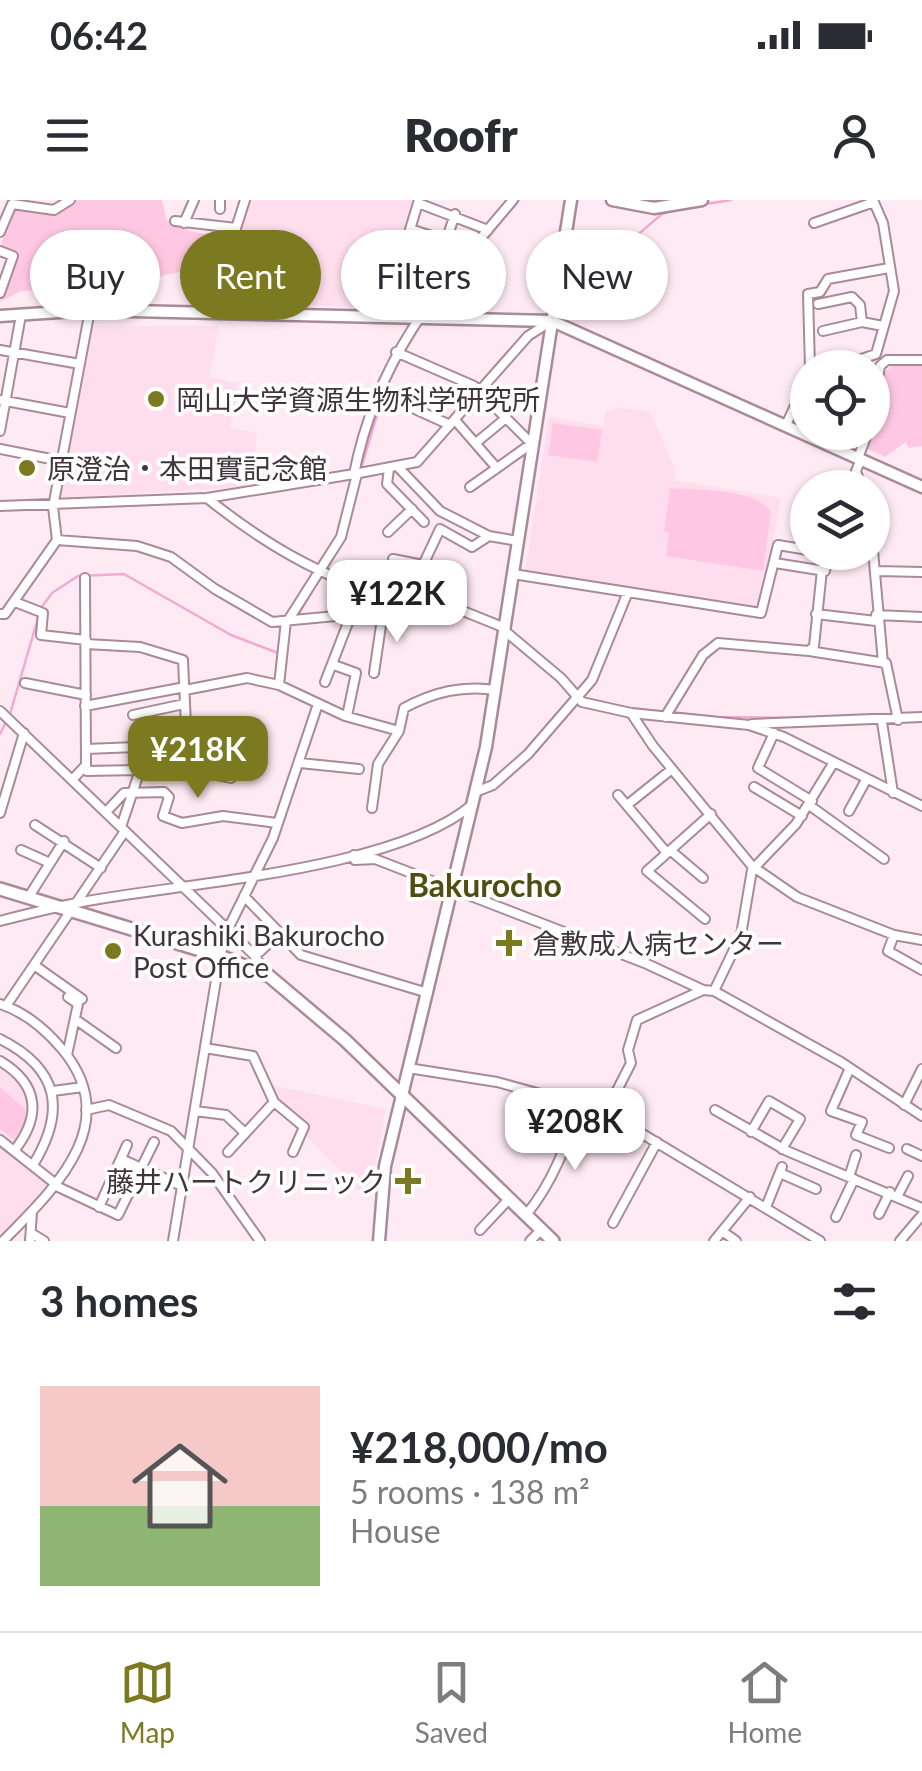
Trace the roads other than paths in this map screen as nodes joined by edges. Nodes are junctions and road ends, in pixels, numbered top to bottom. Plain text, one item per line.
1 (70, 200) edge
2 (194, 200) edge
3 (245, 200) edge
4 (513, 200) edge
5 (571, 200) edge
6 (612, 200) edge
7 (702, 200) edge
8 (873, 201) edge
9 (418, 202) edge
10 (455, 214) junction
11 (814, 223) dead end
12 (236, 228) joint
13 (410, 230) edge
14 (447, 230) edge
15 (488, 230) joint
16 (0, 232) edge
17 (0, 251) edge
18 (888, 268) junction
19 (0, 293) edge
20 (818, 304) dead end
21 (30, 314) edge
22 (21, 315) junction
23 (0, 316) edge
24 (506, 319) edge
25 (88, 320) edge
26 (416, 320) edge
27 (552, 321) junction
28 (862, 322) junction
29 (883, 326) junction
30 (822, 331) dead end
31 (0, 350) edge
32 (810, 350) edge
33 (877, 350) edge
34 (15, 352) junction
35 (399, 353) junction
36 (890, 360) edge
37 (922, 360) edge
38 (80, 364) junction
39 (477, 388) junction
40 (383, 394) junction
41 (3, 400) edge
42 (70, 413) junction
43 (790, 416) edge
44 (506, 418) junction
45 (450, 422) junction
46 (786, 425) junction
47 (0, 431) edge
48 (477, 442) junction
49 (532, 444) junction
50 (0, 449) edge
51 (862, 450) edge
52 (860, 458) junction
53 (61, 461) junction
54 (495, 466) junction
55 (394, 468) junction
56 (856, 470) edge
57 (357, 472) junction
58 (470, 486) dead end
59 (922, 487) edge
60 (207, 498) junction
61 (53, 504) junction
62 (0, 506) edge
63 (412, 509) junction
64 (424, 522) dead end
65 (388, 532) dead end
66 (489, 536) junction
67 (57, 540) junction
68 (518, 541) junction
69 (790, 548) edge
70 (392, 559) dead end
71 (775, 563) junction
72 (790, 565) edge
73 (822, 570) edge
74 (876, 571) joint
75 (922, 572) edge
76 (321, 573) junction
77 (513, 574) junction
78 (84, 578) dead end
79 (628, 592) junction
80 (15, 602) junction
81 (422, 608) junction
82 (383, 612) junction
83 (0, 614) edge
84 (816, 614) junction
85 (350, 615) junction
86 (876, 618) junction
87 (922, 618) edge
88 (286, 621) junction
89 (505, 630) junction
90 (86, 642) junction
91 (809, 651) junction
92 (883, 663) junction
93 (334, 665) junction
94 (374, 673) dead end
95 (325, 682) dead end
96 (25, 683) dead end
97 (279, 685) junction
98 (185, 688) junction
99 (496, 690) junction
100 (86, 695) junction
101 (576, 699) junction
102 (184, 704) junction
103 (318, 704) junction
104 (85, 706) junction
105 (631, 713) junction
106 (666, 714) junction
107 (133, 715) dead end
108 (4, 716) edge
109 (347, 716) junction
110 (922, 716) edge
111 (898, 718) junction
112 (882, 722) junction
113 (750, 725) junction
114 (400, 731) junction
115 (774, 732) junction
116 (24, 733) junction
117 (188, 745) junction
118 (86, 750) junction
119 (834, 762) junction
120 (300, 763) junction
121 (86, 766) junction
122 (188, 769) junction
123 (359, 769) dead end
124 (672, 769) junction
125 (140, 770) junction
126 (231, 778) dead end
127 (72, 780) junction
128 (866, 780) junction
129 (754, 787) dead end
130 (131, 792) junction
131 (892, 793) junction
132 (618, 795) dead end
133 (477, 796) junction
134 (810, 803) junction
135 (627, 806) junction
136 (922, 806) edge
137 (372, 808) dead end
138 (849, 811) dead end
139 (106, 812) junction
140 (0, 813) edge
141 (711, 814) junction
142 (802, 816) junction
143 (277, 823) junction
144 (35, 824) dead end
145 (123, 829) junction
146 (64, 841) junction
147 (21, 850) dead end
148 (669, 851) junction
149 (381, 854) junction
150 (884, 859) dead end
151 (50, 863) junction
152 (101, 868) junction
153 (755, 868) junction
154 (254, 874) junction
155 (703, 878) dead end
156 (183, 887) junction
157 (0, 889) edge
158 (454, 889) junction
159 (244, 896) junction
160 (28, 898) junction
161 (74, 907) junction
162 (58, 908) junction
163 (704, 918) dead end
164 (0, 921) edge
165 (228, 930) junction
166 (279, 934) junction
167 (894, 935) junction
168 (922, 940) edge
169 (220, 956) junction
170 (255, 956) junction
171 (34, 965) junction
172 (922, 970) edge
173 (270, 976) junction
174 (703, 990) junction
175 (714, 991) junction
176 (428, 993) junction
177 (68, 997) dead end
178 (82, 999) dead end
179 (2, 1005) edge
180 (75, 1020) junction
181 (0, 1039) edge
182 (116, 1048) dead end
183 (205, 1048) junction
184 (67, 1055) junction
185 (0, 1061) edge
186 (408, 1068) junction
187 (850, 1068) junction
188 (922, 1069) edge
189 (83, 1087) junction
190 (53, 1091) junction
191 (402, 1096) junction
192 (274, 1102) junction
193 (904, 1105) junction
194 (580, 1106) junction
195 (86, 1110) junction
196 (715, 1110) dead end
197 (195, 1111) junction
198 (606, 1112) junction
199 (922, 1116) edge
200 (30, 1130) junction
201 (751, 1132) junction
202 (245, 1133) junction
203 (49, 1139) junction
204 (0, 1140) edge
205 (154, 1142) dead end
206 (657, 1142) junction
207 (127, 1145) dead end
208 (189, 1147) junction
209 (889, 1148) dead end
210 (782, 1149) junction
211 (907, 1149) dead end
212 (14, 1151) junction
213 (228, 1152) dead end
214 (293, 1152) dead end
215 (856, 1155) dead end
216 (922, 1156) edge
217 (121, 1159) junction
218 (32, 1165) junction
219 (143, 1168) junction
220 (908, 1176) dead end
221 (852, 1178) junction
222 (56, 1186) junction
223 (182, 1186) junction
224 (816, 1189) dead end
225 (894, 1194) junction
226 (750, 1197) junction
227 (509, 1199) junction
228 (100, 1207) junction
229 (766, 1207) junction
230 (922, 1211) edge
231 (32, 1212) junction
232 (878, 1214) dead end
233 (526, 1215) junction
234 (836, 1217) dead end
235 (613, 1223) dead end
236 (542, 1230) junction
237 (722, 1231) junction
238 (495, 1236) dead end
239 (30, 1237) edge
240 (809, 1238) edge
241 (3, 1241) edge
242 (44, 1241) edge
243 (173, 1241) edge
244 (260, 1241) edge
245 (379, 1241) edge
246 (530, 1241) edge
247 (553, 1241) edge
248 (714, 1241) edge
249 (736, 1241) edge
250 (820, 1241) edge
251 (900, 1241) edge

1 - 16 street
2 - 12 street
3 - 12 street
4 - 15 street
5 - 27 street
6 - 7 street
8 - 11 street
8 - 18 street
9 - 10 street
9 - 13 street
10 - 14 street
10 - 15 street
17 - 19 street
18 - 29 street
18 - 32 street
20 - 28 street
21 - 22 street
22 - 23 street
22 - 34 street
24 - 27 street
25 - 38 street
26 - 35 street
27 - 39 street
27 - 46 street
27 - 49 street
28 - 29 street
28 - 30 street
29 - 33 street
31 - 34 street
34 - 38 street
34 - 41 street
35 - 39 street
35 - 40 street
36 - 37 street
38 - 42 street
39 - 44 street
39 - 45 street
40 - 45 street
40 - 57 street
41 - 42 street
41 - 47 street
42 - 53 street
43 - 46 street
44 - 48 street
44 - 49 street
45 - 48 street
45 - 55 street
46 - 52 street
48 - 54 street
49 - 54 street
49 - 68 street
50 - 53 street
51 - 52 street
52 - 56 street
52 - 59 street
53 - 61 street
54 - 58 street
55 - 57 street
55 - 63 street
55 - 66 street
57 - 60 street
57 - 76 street
60 - 61 street
60 - 76 street
61 - 62 street
61 - 67 street
63 - 64 street
63 - 65 street
66 - 68 street
66 - 70 street
67 - 80 street
67 - 88 street
68 - 77 street
69 - 71 street
71 - 72 street
71 - 79 street
73 - 84 street
74 - 75 street
74 - 86 street
76 - 81 street
76 - 88 street
77 - 79 street
77 - 89 street
78 - 90 street
79 - 101 street
80 - 83 street
80 - 90 street
81 - 82 street
81 - 89 street
82 - 85 street
82 - 94 street
84 - 86 street
84 - 91 street
85 - 88 street
85 - 93 street
86 - 87 street
86 - 92 street
88 - 97 street
89 - 99 street
89 - 101 street
90 - 98 street
90 - 100 street
91 - 92 street
91 - 106 street
92 - 111 street
93 - 95 street
93 - 109 street
96 - 100 street
97 - 98 street
97 - 103 street
98 - 102 street
98 - 104 street
99 - 114 street
99 - 133 street
100 - 104 street
101 - 105 street
101 - 133 street
102 - 107 street
102 - 117 street
103 - 109 street
103 - 120 street
104 - 118 street
105 - 106 street
105 - 124 street
106 - 113 street
108 - 116 street
109 - 114 street
110 - 111 street
111 - 112 street
112 - 113 street
112 - 131 street
113 - 115 street
114 - 137 street
115 - 119 street
115 - 134 street
116 - 127 street
116 - 140 street
117 - 118 street
117 - 122 street
118 - 121 street
119 - 128 street
119 - 134 street
120 - 123 street
120 - 143 street
121 - 125 street
121 - 127 street
122 - 125 street
122 - 126 street
124 - 135 street
124 - 141 street
125 - 130 street
127 - 139 street
128 - 131 street
128 - 138 street
129 - 142 street
130 - 139 street
130 - 143 street
130 - 145 street
131 - 136 street
132 - 135 street
133 - 149 street
133 - 158 street
134 - 142 street
134 - 150 street
135 - 148 street
139 - 145 street
141 - 148 street
141 - 153 street
142 - 153 street
143 - 154 street
144 - 146 street
145 - 152 street
145 - 156 street
146 - 151 street
146 - 152 street
147 - 151 street
148 - 155 street
148 - 163 street
149 - 154 street
149 - 158 street
151 - 160 street
152 - 161 street
153 - 167 street
153 - 175 street
154 - 156 street
154 - 159 street
156 - 161 street
156 - 165 street
157 - 160 main road
158 - 174 street
158 - 176 street
159 - 165 street
159 - 166 street
160 - 162 main road
161 - 162 main road
161 - 169 main road
161 - 171 street
162 - 164 street
165 - 169 street
165 - 170 street
166 - 170 street
166 - 176 street
167 - 168 street
167 - 172 street
169 - 173 main road
169 - 183 street
170 - 173 street
171 - 178 street
171 - 179 street
173 - 191 main road
174 - 175 street
174 - 198 street
175 - 187 street
176 - 186 street
177 - 180 street
179 - 184 street
180 - 182 street
180 - 184 street
181 - 190 street
183 - 192 street
183 - 197 street
184 - 189 street
185 - 200 street
186 - 191 street
186 - 194 street
187 - 193 street
187 - 209 street
188 - 193 street
189 - 190 street
189 - 195 street
190 - 203 street
191 - 227 main road
191 - 245 street
192 - 202 street
192 - 214 street
193 - 199 street
194 - 198 street
194 - 233 street
195 - 208 street
195 - 222 street
196 - 201 street
197 - 202 street
197 - 208 street
198 - 206 street
200 - 203 street
200 - 212 street
201 - 210 street
201 - 210 street
202 - 213 street
203 - 218 street
204 - 212 street
205 - 219 street
206 - 226 street
206 - 235 street
207 - 217 street
208 - 223 street
208 - 244 street
210 - 221 street
211 - 216 street
212 - 218 street
215 - 221 street
217 - 219 street
217 - 228 street
218 - 222 street
219 - 223 street
219 - 228 street
220 - 225 street
221 - 225 street
221 - 234 street
222 - 228 street
222 - 231 street
223 - 243 street
224 - 229 street
225 - 230 street
225 - 232 street
226 - 229 street
226 - 237 street
227 - 233 main road
227 - 238 street
229 - 240 street
230 - 251 street
231 - 239 street
231 - 241 street
233 - 236 main road
236 - 246 street
236 - 247 main road
237 - 248 street
237 - 249 street
239 - 242 street
240 - 250 street

